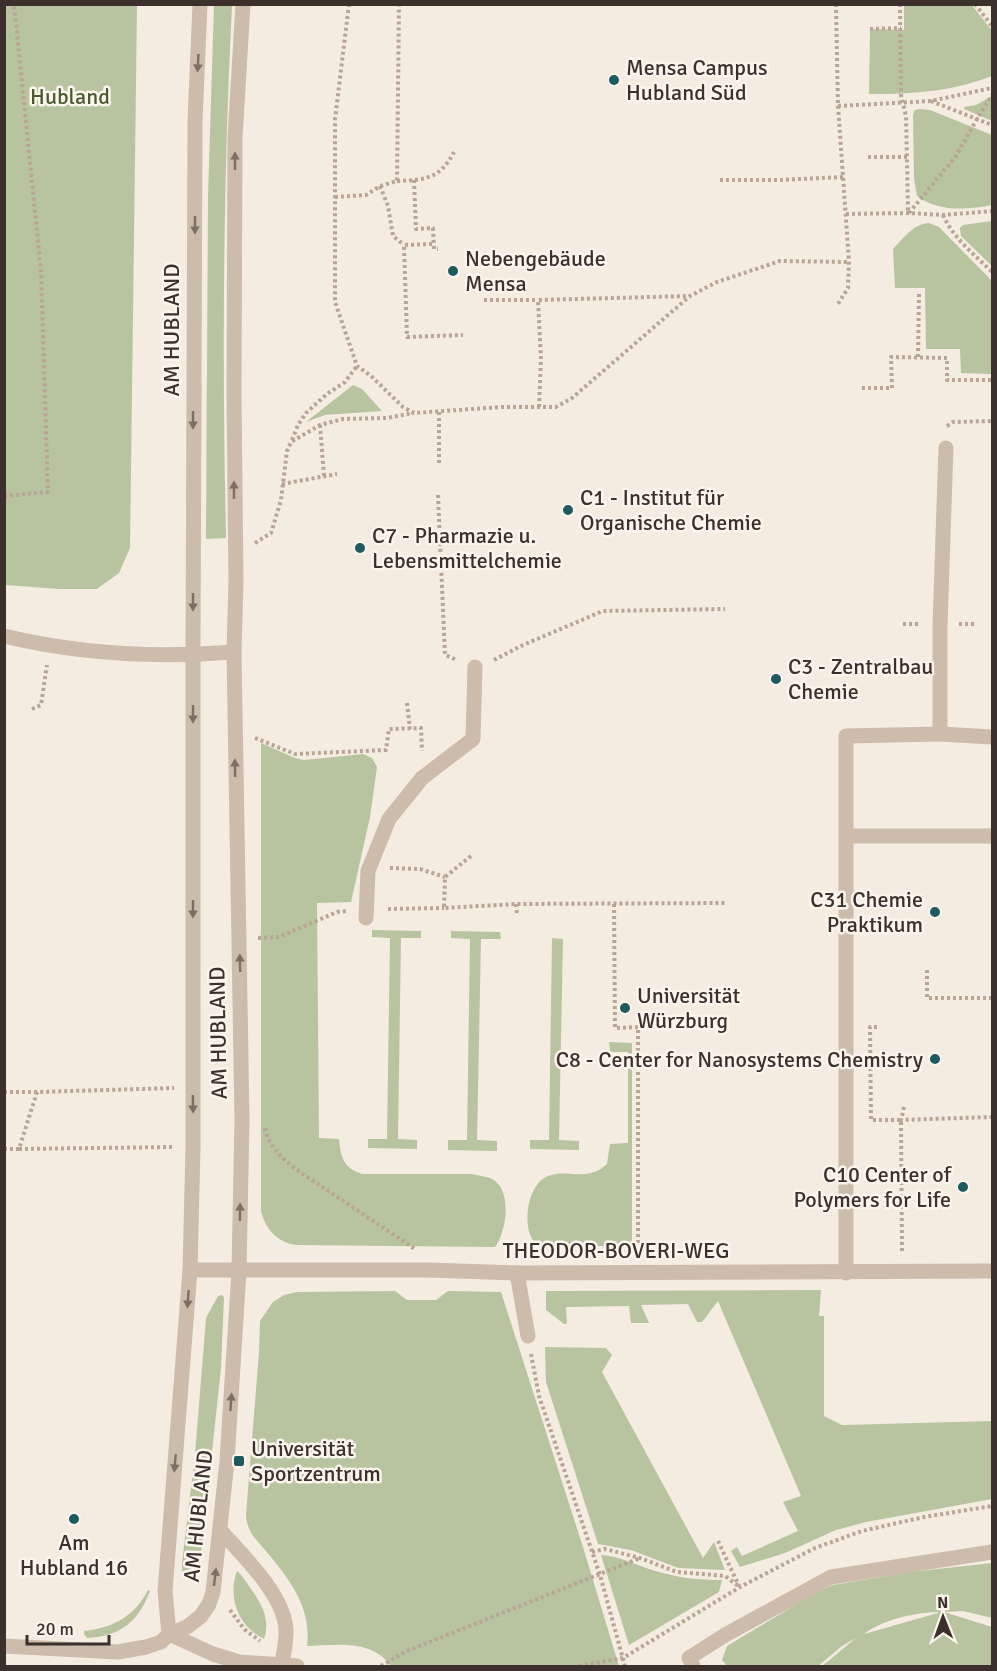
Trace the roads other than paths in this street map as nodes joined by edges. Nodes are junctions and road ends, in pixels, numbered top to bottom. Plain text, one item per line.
1 (200, 4) edge
2 (243, 4) edge
3 (946, 448) dead end
4 (4, 636) edge
5 (234, 652) junction
6 (193, 656) junction
7 (475, 668) road end
8 (940, 734) junction
9 (993, 737) edge
10 (847, 836) junction
11 (993, 836) edge
12 (366, 914) road end
13 (190, 1270) junction
14 (239, 1271) junction
15 (993, 1271) edge
16 (517, 1273) junction
17 (846, 1273) junction
18 (528, 1336) road end
19 (220, 1530) junction
20 (993, 1552) edge
21 (169, 1634) junction
22 (4, 1646) edge
23 (687, 1664) edge
24 (289, 1666) edge

1 -> 6 street, AM HUBLAND
5 -> 2 street, AM HUBLAND
3 - 8 street
4 - 6 street
5 - 6 street
14 -> 5 street, AM HUBLAND
6 -> 13 street, AM HUBLAND
7 - 12 street
8 - 9 street
8 - 10 street
10 - 11 street
10 - 17 street
13 - 14 street, THEODOR-BOVERI-WEG
13 -> 21 street, AM HUBLAND
14 - 16 street, THEODOR-BOVERI-WEG
19 -> 14 street, AM HUBLAND
15 - 17 street, THEODOR-BOVERI-WEG
16 - 17 street, THEODOR-BOVERI-WEG
16 - 18 street
21 -> 19 street, AM HUBLAND
19 - 24 street
20 - 23 street
21 - 22 street
21 - 24 street

